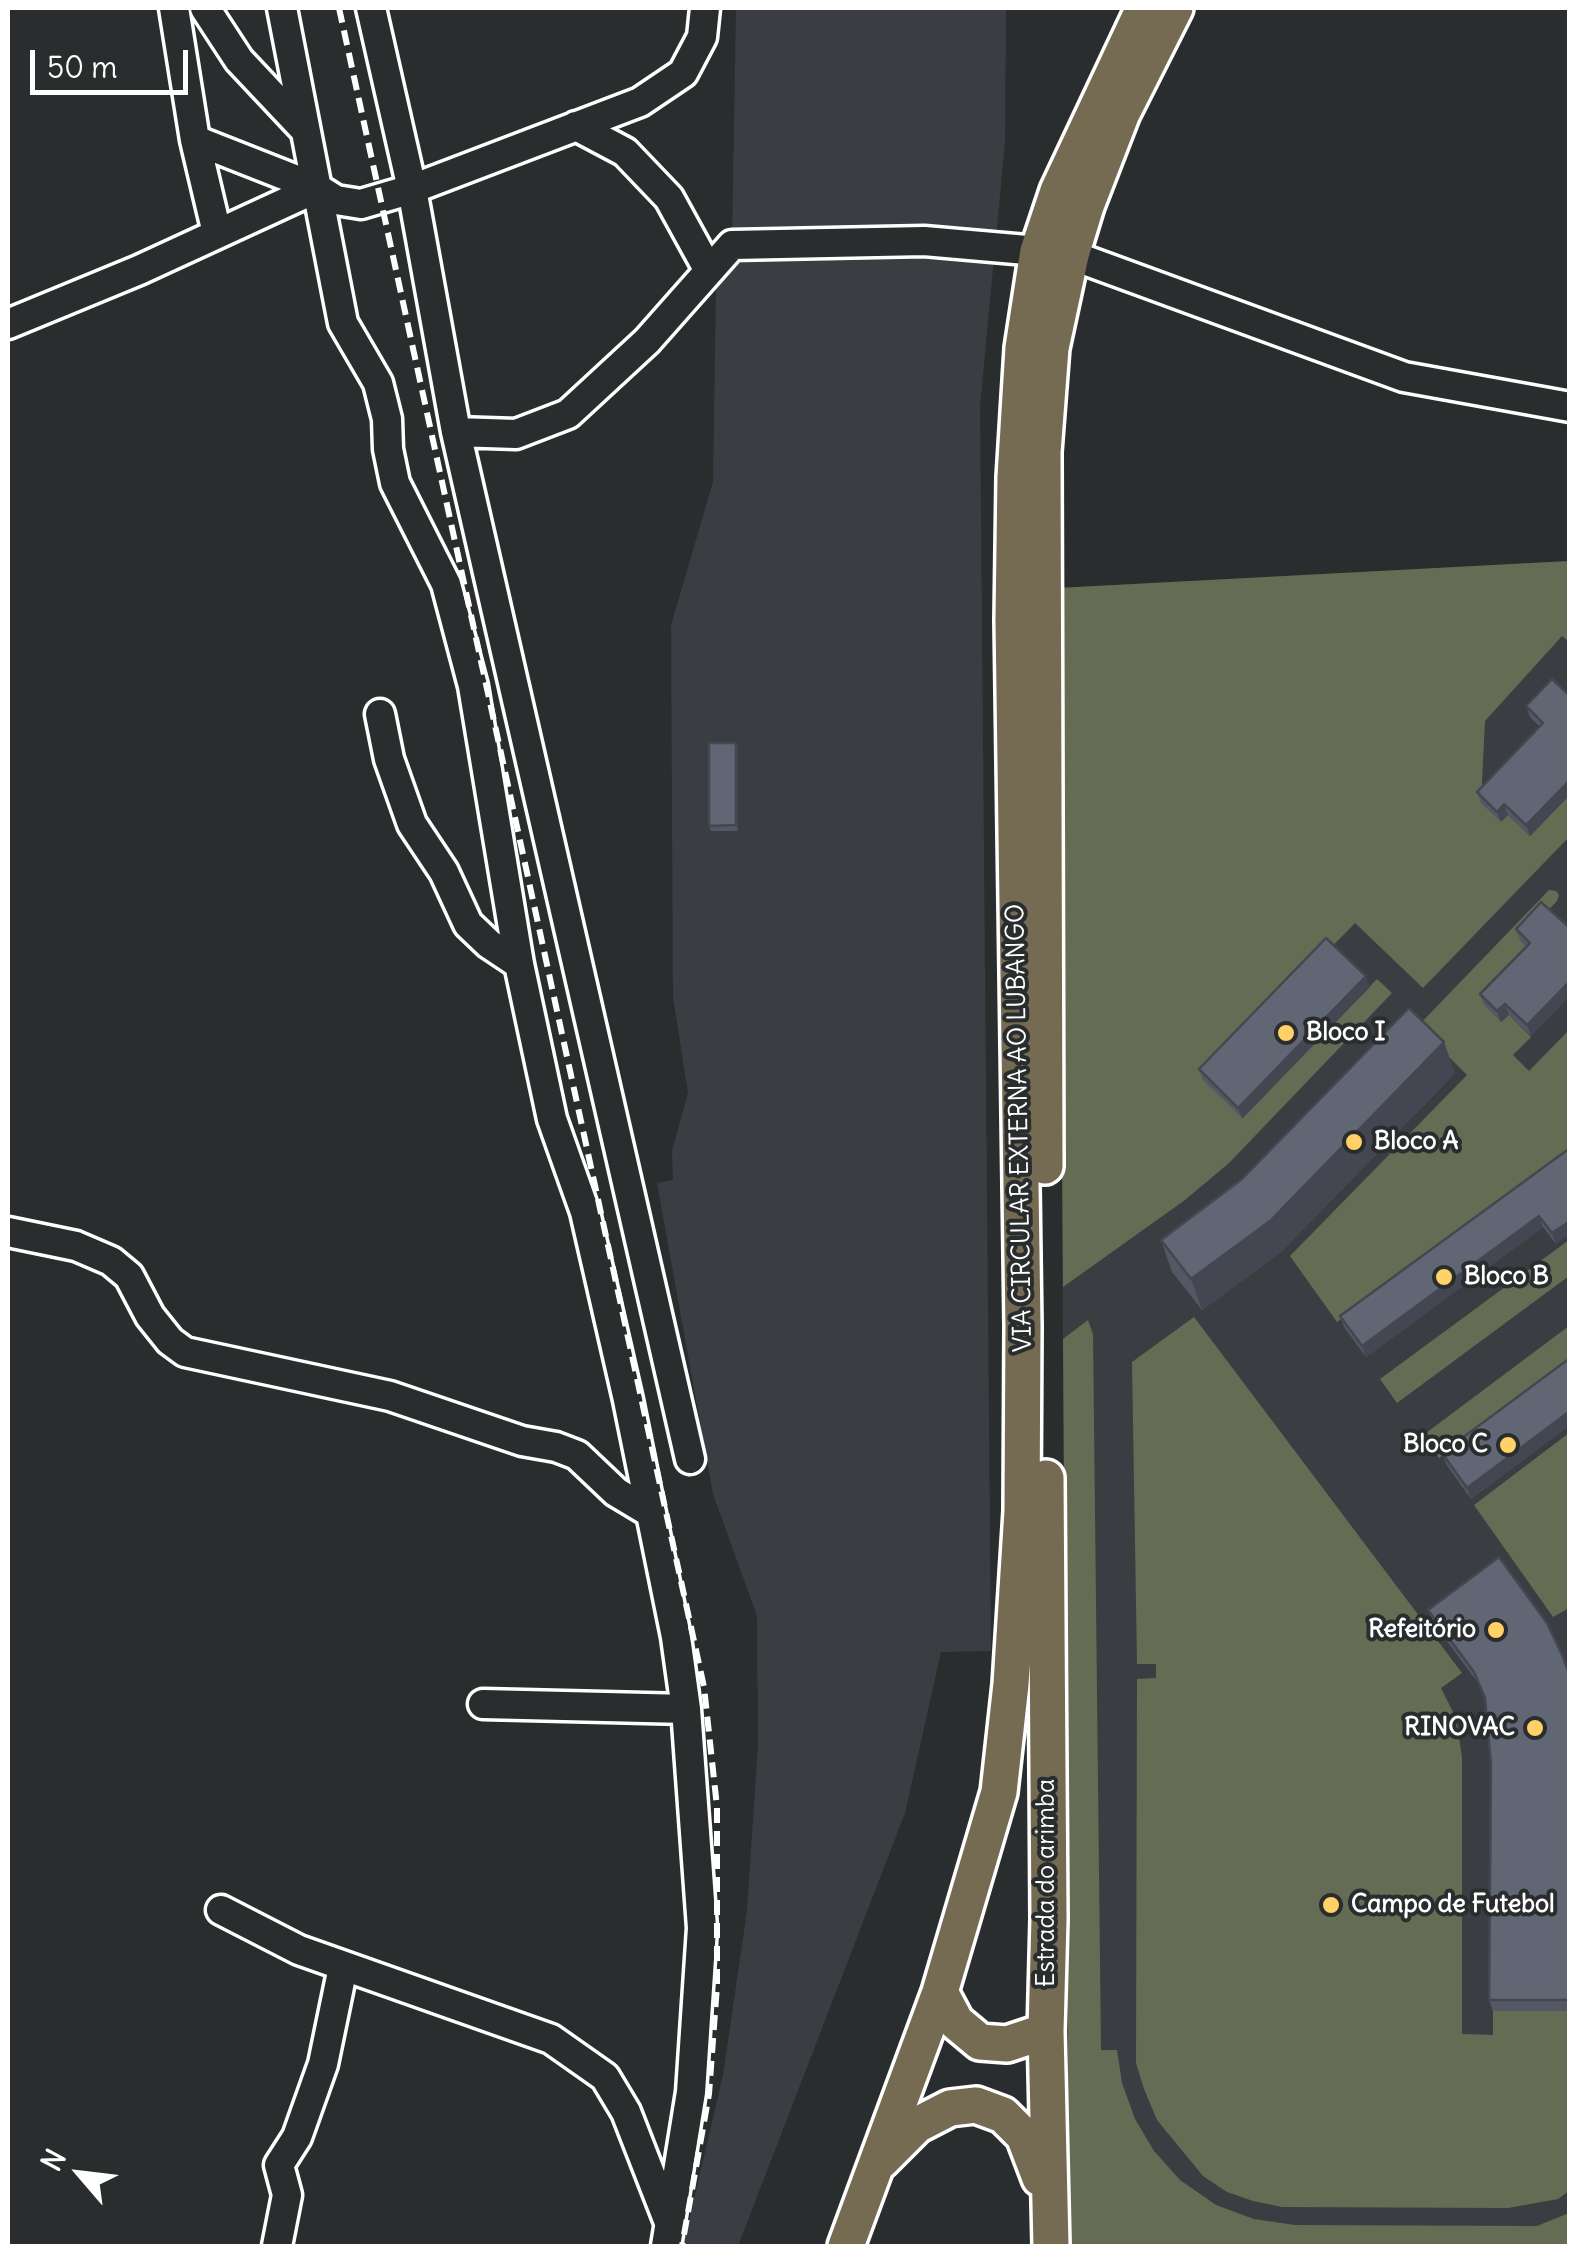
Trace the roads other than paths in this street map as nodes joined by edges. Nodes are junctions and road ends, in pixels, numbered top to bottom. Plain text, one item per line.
1 (174, 8) edge
2 (204, 8) edge
3 (282, 8) edge
4 (371, 8) edge
5 (705, 8) edge
6 (1144, 8) edge
7 (1175, 8) edge
8 (576, 126) junction
9 (305, 130) junction
10 (196, 140) junction
11 (317, 188) junction
12 (412, 189) junction
13 (217, 233) junction
14 (1054, 253) junction
15 (708, 269) junction
16 (8, 324) edge
17 (1570, 406) edge
18 (456, 432) junction
19 (380, 714) dead end
20 (520, 964) junction
21 (8, 1232) edge
22 (690, 1459) dead end
23 (650, 1514) junction
24 (1046, 1519) joint
25 (483, 1704) dead end
26 (686, 1709) junction
27 (221, 1910) dead end
28 (343, 1967) junction
29 (940, 1992) junction
30 (1046, 2031) junction
31 (874, 2168) junction
32 (1050, 2207) junction
33 (669, 2237) edge
34 (277, 2246) edge
35 (846, 2246) edge
36 (1051, 2246) edge

1 - 10 street
2 - 9 street
3 - 9 street
4 - 12 street
5 - 8 street
6 - 14 main road, VIA CIRCULAR EXTERNA AO LUBANGO
7 - 14 main road, VIA CIRCULAR EXTERNA AO LUBANGO
8 - 12 street
8 - 15 street
9 - 11 street
10 - 11 street
10 - 13 street
11 - 12 street
11 - 13 street
11 - 20 street
12 - 18 street
13 - 16 street
14 - 15 street
14 - 17 street
14 - 24 main road, VIA CIRCULAR EXTERNA AO LUBANGO
14 - 29 main road, VIA CIRCULAR EXTERNA AO LUBANGO
15 - 18 street
18 - 22 street
19 - 20 street
20 - 23 street
21 - 23 street
23 - 26 street
24 - 30 main road, Estrada do arimba
25 - 26 street
26 - 33 street
27 - 28 street
28 - 33 street
28 - 34 street
29 - 30 main road
29 - 31 main road, VIA CIRCULAR EXTERNA AO LUBANGO
30 - 32 main road, Estrada do arimba
31 - 32 main road
31 - 35 main road, VIA CIRCULAR EXTERNA AO LUBANGO
32 - 36 main road, Estrada do arimba

